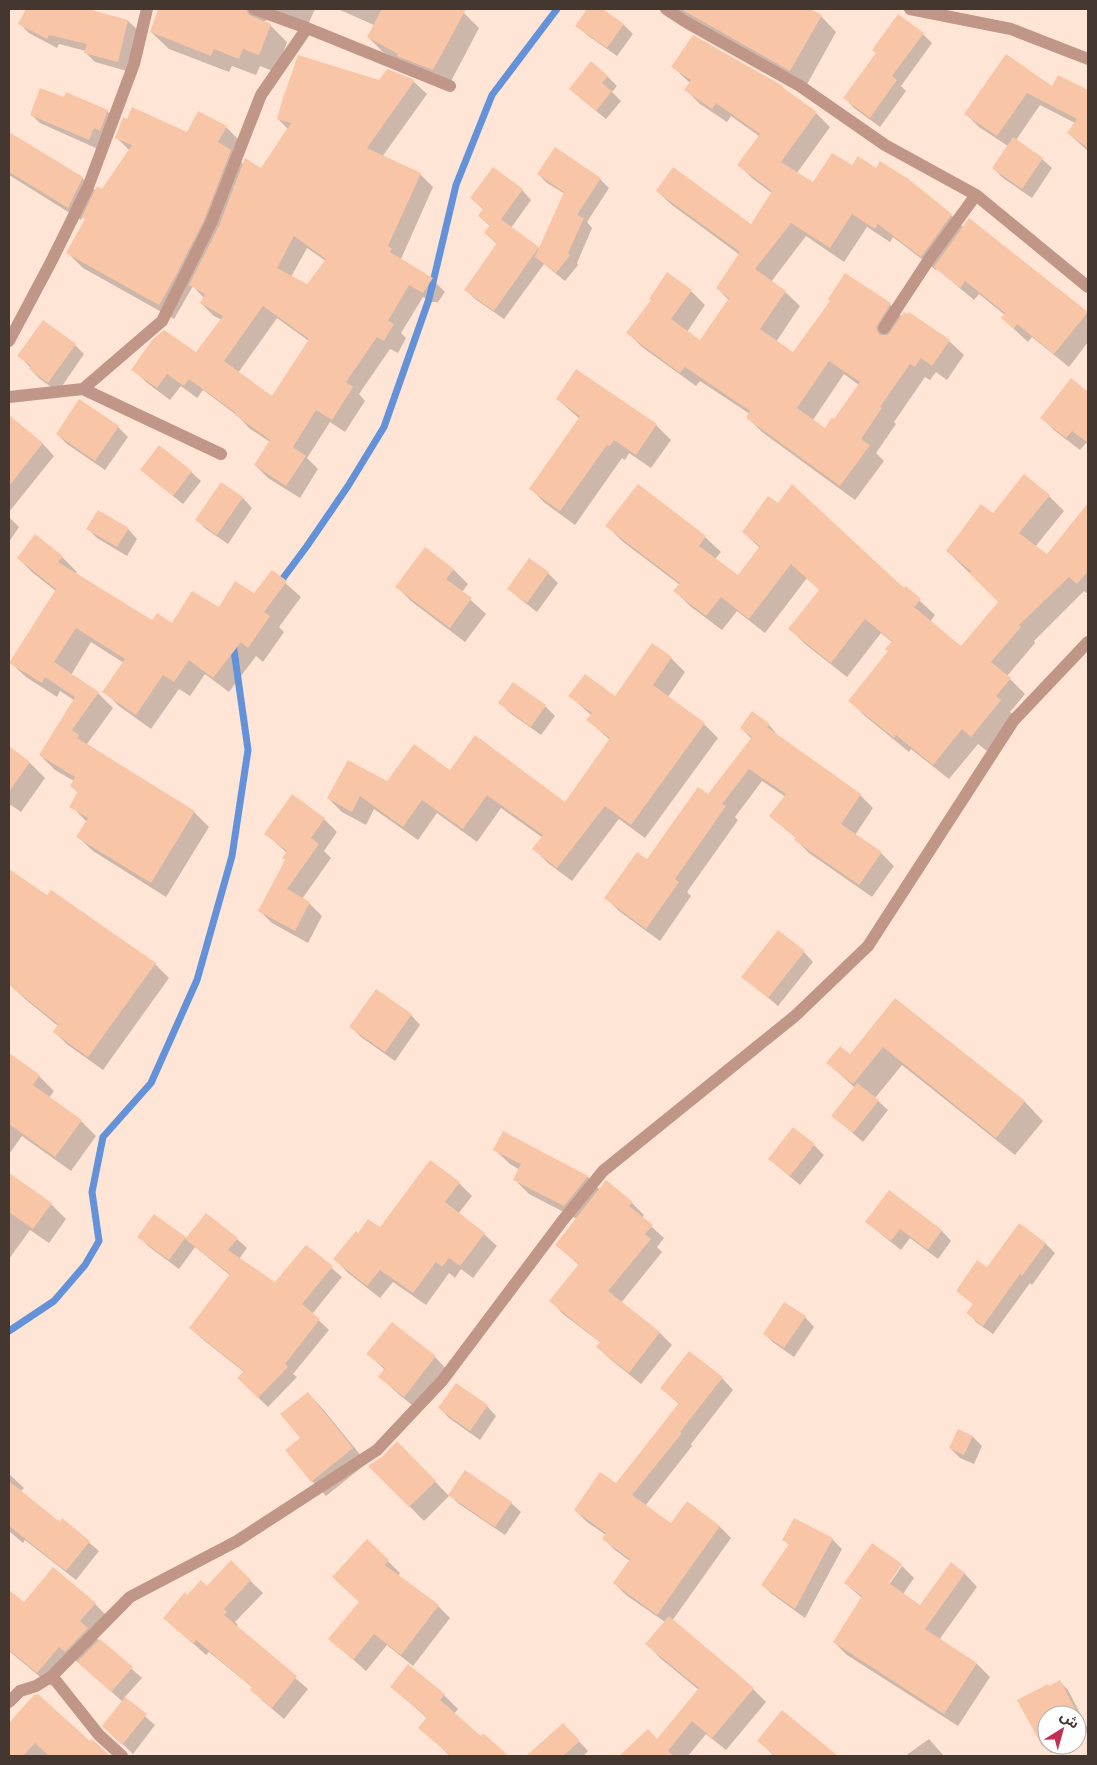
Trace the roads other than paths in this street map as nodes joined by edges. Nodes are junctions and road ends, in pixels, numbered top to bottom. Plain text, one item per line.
1 (147, 9) edge
2 (254, 9) edge
3 (666, 9) edge
4 (910, 9) edge
5 (307, 28) junction
6 (1088, 60) edge
7 (450, 86) dead end
8 (976, 196) junction
9 (1088, 287) edge
10 (884, 328) dead end
11 (9, 341) edge
12 (83, 389) junction
13 (9, 397) edge
14 (221, 454) dead end
15 (1088, 642) edge
16 (52, 1676) junction
17 (9, 1702) edge
18 (122, 1756) edge

1 - 11 street
2 - 5 street
3 - 8 street
4 - 6 street
5 - 7 street
5 - 12 street
8 - 9 street
8 - 10 street
12 - 13 street
12 - 14 street
15 - 16 street
16 - 17 street
16 - 18 street

